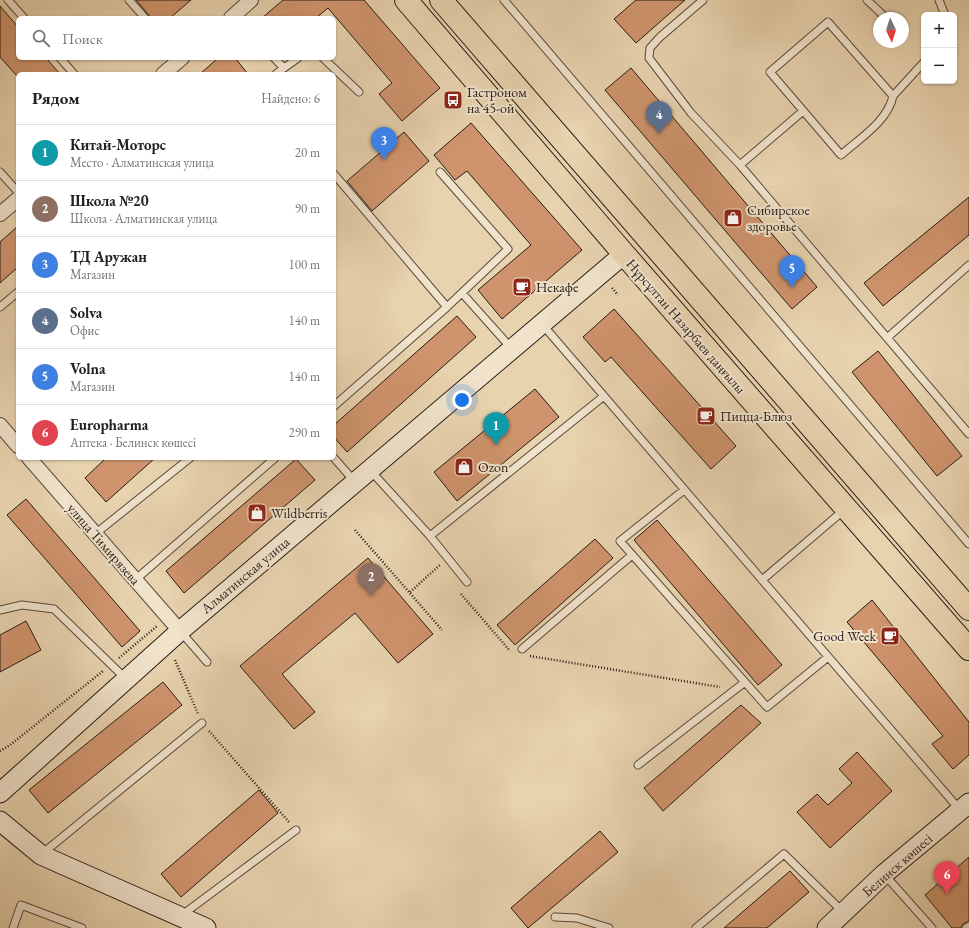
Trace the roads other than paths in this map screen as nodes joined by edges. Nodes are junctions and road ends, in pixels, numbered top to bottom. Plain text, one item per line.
1 (8, 0) edge
2 (129, 0) edge
3 (251, 0) edge
4 (406, 0) edge
5 (441, 0) edge
6 (504, 0) edge
7 (703, 0) edge
8 (866, 0) edge
9 (939, 0) edge
10 (879, 12) edge
11 (944, 12) edge
12 (22, 16) edge
13 (143, 16) edge
14 (234, 16) edge
15 (62, 60) edge
16 (180, 60) edge
17 (276, 60) edge
18 (295, 60) edge
19 (325, 60) edge
20 (921, 65) edge
21 (284, 68) junction
22 (72, 72) edge
23 (165, 72) edge
24 (279, 72) edge
25 (359, 92) dead end
26 (893, 96) junction
27 (803, 111) junction
28 (740, 165) junction
29 (0, 172) edge
30 (440, 172) dead end
31 (336, 176) edge
32 (16, 190) edge
33 (16, 201) edge
34 (0, 214) edge
35 (645, 235) junction
36 (624, 254) junction
37 (969, 265) edge
38 (462, 293) junction
39 (16, 294) edge
40 (0, 307) edge
41 (447, 307) junction
42 (541, 324) junction
43 (887, 338) junction
44 (512, 349) junction
45 (604, 396) junction
46 (336, 404) edge
47 (0, 425) edge
48 (969, 434) edge
49 (16, 443) edge
50 (31, 460) edge
51 (188, 460) edge
52 (273, 460) edge
53 (336, 460) edge
54 (370, 469) junction
55 (355, 482) junction
56 (684, 490) junction
57 (846, 508) junction
58 (95, 534) junction
59 (430, 536) junction
60 (969, 544) edge
61 (632, 555) junction
62 (135, 580) junction
63 (762, 580) junction
64 (467, 582) dead end
65 (969, 609) edge
66 (0, 610) edge
67 (180, 631) junction
68 (969, 648) edge
69 (522, 650) dead end
70 (828, 657) junction
71 (207, 662) dead end
72 (126, 679) junction
73 (745, 682) junction
74 (202, 723) road end
75 (638, 766) dead end
76 (0, 793) edge
77 (965, 807) edge
78 (0, 821) edge
79 (296, 830) road end
80 (41, 855) junction
81 (884, 874) junction
82 (844, 912) junction
83 (180, 916) junction
84 (555, 917) dead end
85 (969, 926) edge
86 (13, 928) edge
87 (82, 928) edge
88 (206, 928) edge
89 (609, 928) edge
90 (696, 928) edge
91 (827, 928) edge
92 (932, 928) edge
93 (966, 928) edge

1 - 12 lane
2 - 13 lane
3 - 14 street
4 - 36 main road, Нұрсұлтан Назарбаев даңғылы
5 - 35 main road, Нұрсұлтан Назарбаев даңғылы
6 - 60 lane
7 - 28 lane
8 - 10 lane
9 - 11 lane
15 - 22 lane
16 - 23 street
17 - 21 lane
18 - 21 lane
19 - 25 lane
20 - 26 lane
21 - 24 lane
26 - 27 lane
26 - 27 lane
27 - 28 lane
28 - 43 lane
29 - 32 lane
30 - 38 lane
31 - 41 lane
33 - 34 street
35 - 36 main road
35 - 65 main road, Нұрсұлтан Назарбаев даңғылы
36 - 42 street, Алматинская улица
36 - 57 main road, Нұрсұлтан Назарбаев даңғылы
37 - 43 lane
38 - 41 lane
38 - 44 lane
39 - 40 lane
41 - 46 lane
42 - 44 street, Алматинская улица
42 - 45 lane
43 - 48 lane
44 - 54 street, Алматинская улица
45 - 56 lane
45 - 59 lane
47 - 49 street
50 - 58 street, улица Тимирязева
51 - 58 lane
52 - 62 lane
53 - 55 lane
54 - 55 street, Алматинская улица
54 - 59 lane
55 - 67 street, Алматинская улица
56 - 61 lane
56 - 63 lane
57 - 63 lane
57 - 68 main road, Нұрсұлтан Назарбаев даңғылы
58 - 62 street, улица Тимирязева
59 - 64 lane
61 - 69 lane
61 - 73 lane
62 - 67 street, улица Тимирязева
63 - 70 lane
66 - 72 lane
67 - 71 lane
67 - 72 street, Алматинская улица
70 - 73 lane
70 - 77 lane
72 - 76 street, Алматинская улица
73 - 75 lane
74 - 80 lane
77 - 81 street, Белинск көшесі
78 - 80 street
79 - 83 lane
80 - 83 street
81 - 82 street, Белинск көшесі
81 - 92 lane
82 - 90 lane
82 - 91 street, Белинск көшесі
83 - 88 street
84 - 89 lane
85 - 93 lane
86 - 87 lane

